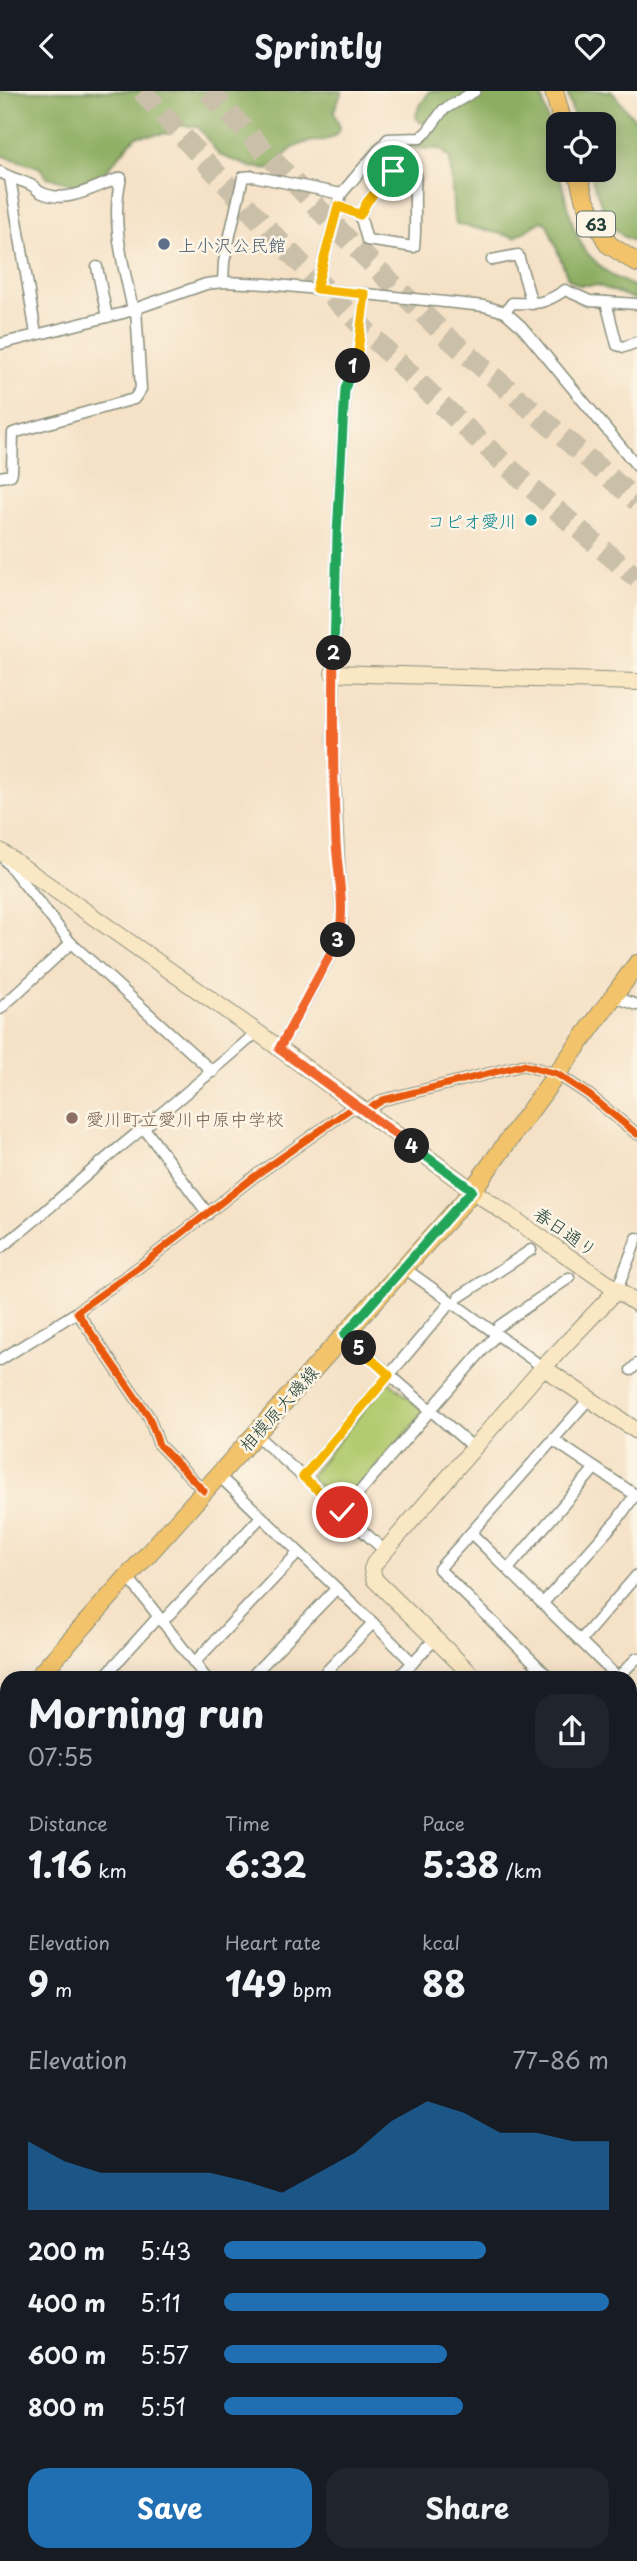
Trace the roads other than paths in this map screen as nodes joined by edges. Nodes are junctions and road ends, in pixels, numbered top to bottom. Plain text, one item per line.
1 (475, 91) edge
2 (554, 91) edge
3 (560, 112) edge
4 (5, 175) edge
5 (580, 182) edge
6 (13, 198) junction
7 (339, 200) junction
8 (0, 201) edge
9 (360, 215) junction
10 (492, 260) dead end
11 (637, 263) edge
12 (96, 274) dead end
13 (223, 282) junction
14 (316, 289) junction
15 (365, 294) junction
16 (606, 302) junction
17 (532, 304) junction
18 (637, 304) edge
19 (134, 309) junction
20 (505, 312) junction
21 (107, 317) junction
22 (36, 334) junction
23 (637, 342) edge
24 (0, 344) edge
25 (637, 466) edge
26 (0, 477) edge
27 (333, 673) junction
28 (637, 681) edge
29 (0, 853) edge
30 (71, 943) junction
31 (637, 964) edge
32 (612, 996) junction
33 (637, 1005) edge
34 (0, 1009) edge
35 (257, 1032) junction
36 (279, 1049) junction
37 (213, 1072) junction
38 (557, 1074) junction
39 (356, 1105) junction
40 (144, 1128) junction
41 (637, 1134) edge
42 (472, 1190) junction
43 (208, 1214) junction
44 (637, 1238) edge
45 (0, 1248) edge
46 (531, 1249) dead end
47 (404, 1268) junction
48 (569, 1278) dead end
49 (617, 1290) junction
50 (455, 1300) junction
51 (637, 1304) edge
52 (77, 1312) junction
53 (497, 1330) junction
54 (344, 1335) junction
55 (0, 1360) edge
56 (544, 1368) junction
57 (389, 1375) junction
58 (589, 1399) junction
59 (430, 1411) junction
60 (637, 1431) edge
61 (255, 1434) junction
62 (553, 1440) junction
63 (474, 1448) junction
64 (595, 1468) junction
65 (218, 1475) junction
66 (303, 1477) junction
67 (204, 1491) junction
68 (636, 1495) edge
69 (342, 1512) junction
70 (261, 1517) junction
71 (471, 1533) junction
72 (385, 1551) junction
73 (298, 1553) junction
74 (508, 1569) junction
75 (637, 1576) edge
76 (128, 1577) junction
77 (336, 1589) junction
78 (543, 1603) junction
79 (160, 1619) junction
80 (373, 1623) junction
81 (435, 1639) junction
82 (580, 1641) junction
83 (637, 1658) edge
84 (194, 1663) junction
85 (413, 1663) junction
86 (43, 1671) edge
87 (110, 1671) edge
88 (200, 1671) edge
89 (257, 1671) edge
90 (327, 1671) edge
91 (405, 1671) edge
92 (468, 1671) edge
93 (543, 1671) edge
94 (611, 1671) edge
95 (625, 1671) edge

1 - 7 street
2 - 3 main road
4 - 6 street
4 - 19 street
5 - 11 main road, 63
6 - 8 street
6 - 22 street
7 - 9 street
7 - 13 street
7 - 14 street
9 - 9 street
10 - 17 street
12 - 21 street
13 - 14 street
13 - 19 street
14 - 15 street
15 - 20 street
15 - 27 street
16 - 17 street
16 - 18 street
16 - 23 street
17 - 20 street
19 - 21 street
19 - 26 street
20 - 25 street
21 - 22 street
22 - 24 street
27 - 28 street
27 - 36 street
29 - 30 street
29 - 35 street, 春日通り
30 - 34 street
30 - 37 street
31 - 32 main road, 相模原大磯線
32 - 33 street
32 - 38 main road, 相模原大磯線
35 - 36 street, 春日通り
35 - 37 street
36 - 39 street, 春日通り
37 - 40 street
38 - 39 street
38 - 41 street
38 - 42 main road, 相模原大磯線
39 - 42 street, 春日通り
39 - 43 street
40 - 43 street
40 - 45 street
42 - 47 main road, 相模原大磯線
42 - 49 street, 春日通り
43 - 52 street
44 - 49 street
46 - 50 street
47 - 50 street
47 - 54 main road, 相模原大磯線
48 - 53 street
49 - 51 street, 春日通り
49 - 56 street
50 - 53 street
50 - 57 street
52 - 55 street
52 - 67 street
53 - 56 street
53 - 59 street
54 - 57 street
54 - 61 main road, 相模原大磯線
56 - 58 street
56 - 63 street
57 - 59 street
57 - 66 street
58 - 60 street
58 - 62 street
59 - 63 street
59 - 69 street
61 - 65 main road, 相模原大磯線
61 - 66 street
62 - 64 street
62 - 71 street
63 - 72 street
64 - 68 street
64 - 74 street
65 - 67 main road, 相模原大磯線
65 - 70 street
66 - 69 street
67 - 76 main road, 相模原大磯線
68 - 78 street
69 - 72 street
70 - 73 street
70 - 79 street
71 - 74 street
71 - 93 street
72 - 81 street
73 - 77 street
73 - 84 street
74 - 78 street
75 - 82 street
76 - 79 street
76 - 86 main road, 相模原大磯線
77 - 80 street
77 - 89 street
78 - 82 street
79 - 84 street
79 - 87 street
80 - 85 street
80 - 90 street
81 - 85 street
81 - 92 street
82 - 94 street
83 - 95 street
84 - 88 street
85 - 91 street

